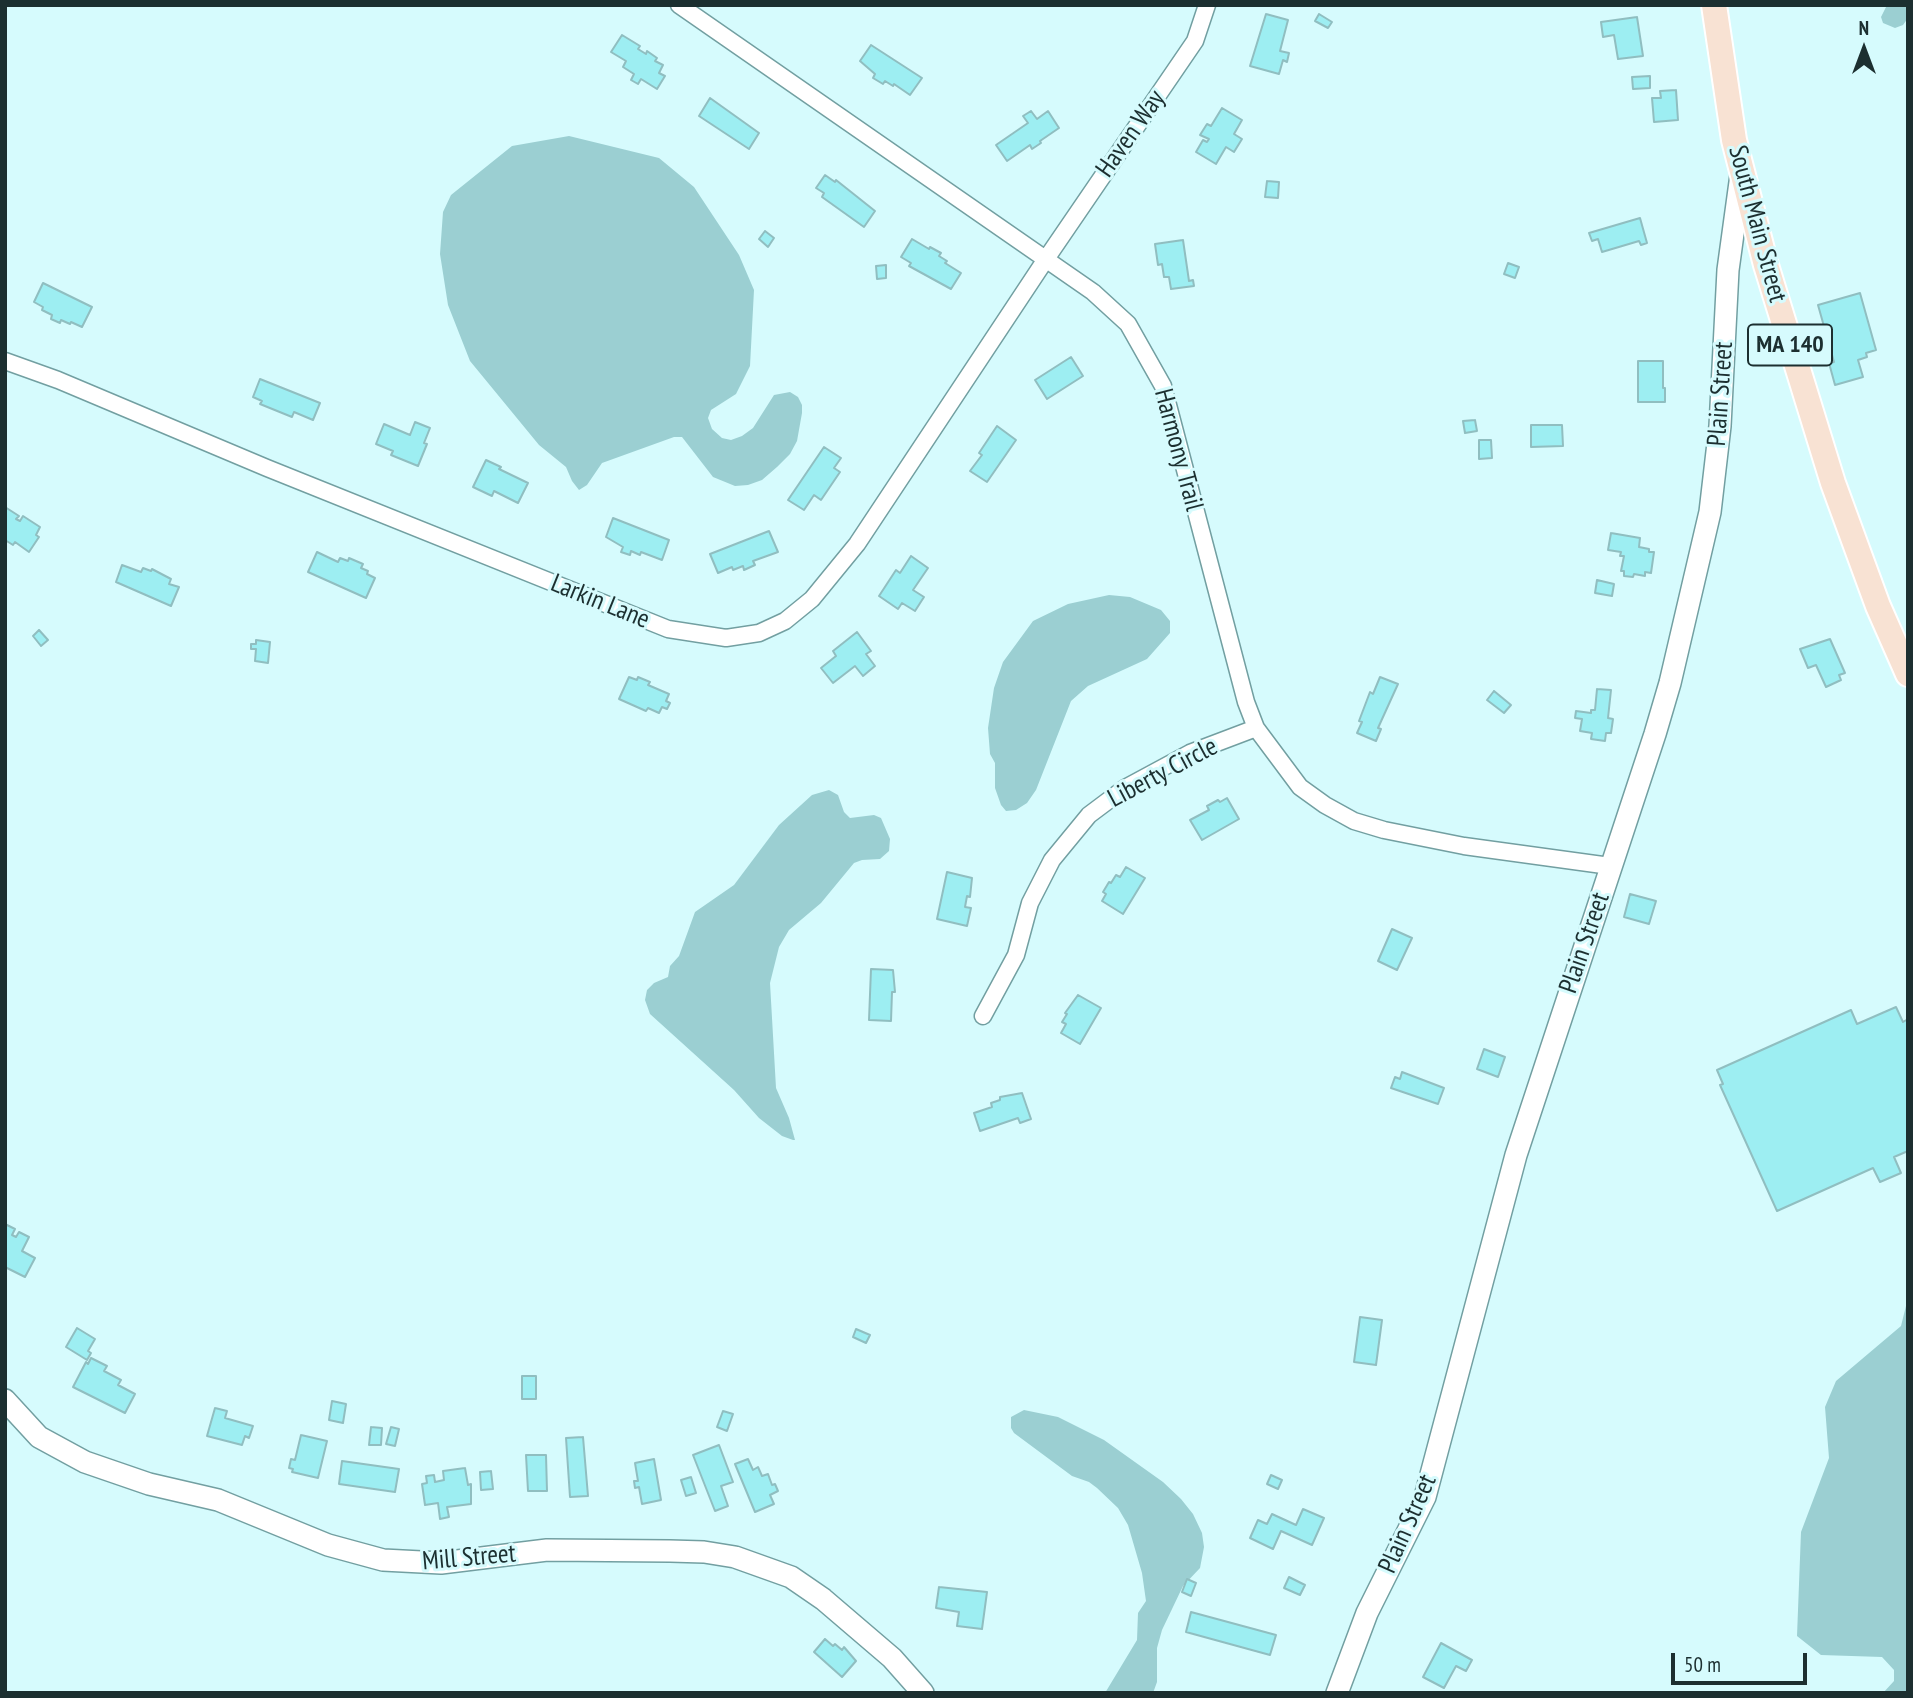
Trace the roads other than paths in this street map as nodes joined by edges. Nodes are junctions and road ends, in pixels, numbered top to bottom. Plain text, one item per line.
1 (679, 5) edge
2 (1207, 5) edge
3 (1714, 5) edge
4 (1742, 170) junction
5 (1046, 259) junction
6 (5, 360) edge
7 (1908, 674) edge
8 (1256, 728) junction
9 (1611, 866) junction
10 (983, 1016) dead end
11 (5, 1400) edge
12 (923, 1693) edge
13 (1337, 1693) edge

1 - 5 street, Harmony Trail
2 - 5 street, Haven Way
3 - 4 main road, South Main Street / MA 140
4 - 7 main road, South Main Street / MA 140
4 - 9 street, Plain Street
5 - 6 street, Larkin Lane
5 - 8 street, Harmony Trail
8 - 9 street, Harmony Trail
8 - 10 street, Liberty Circle
9 - 13 street, Plain Street
11 - 12 street, Mill Street

